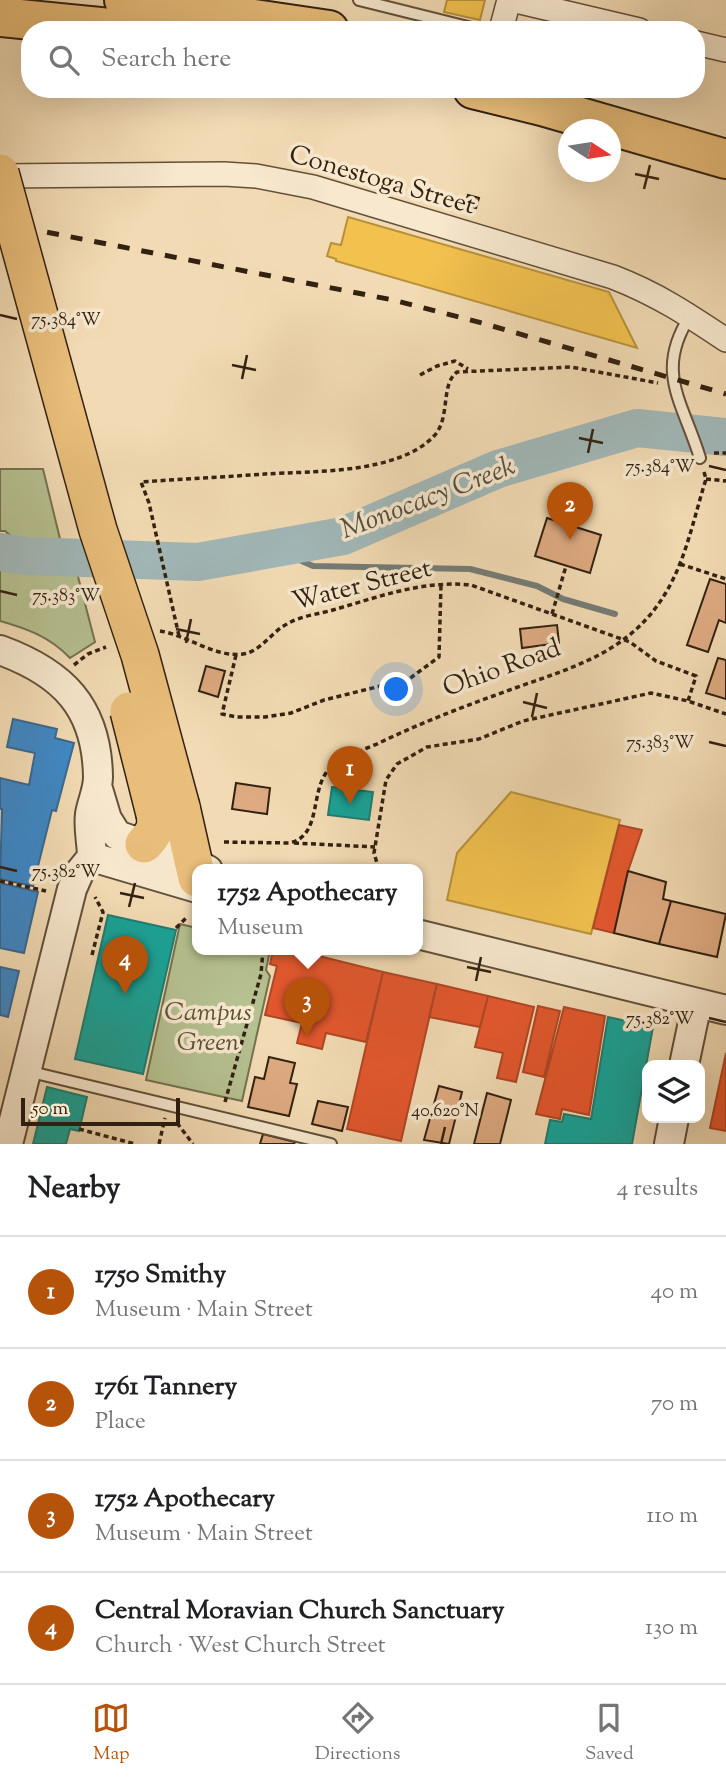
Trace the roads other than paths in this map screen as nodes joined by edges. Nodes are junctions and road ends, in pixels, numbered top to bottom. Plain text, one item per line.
1 (359, 0) edge
2 (511, 0) edge
3 (0, 17) edge
4 (125, 19) edge
5 (162, 21) edge
6 (444, 21) edge
7 (504, 21) edge
8 (601, 21) edge
9 (705, 45) edge
10 (726, 50) edge
11 (506, 98) edge
12 (608, 98) edge
13 (726, 132) edge
14 (726, 159) edge
15 (0, 175) edge
16 (690, 316) junction
17 (726, 340) edge
18 (699, 455) dead end
19 (0, 650) edge
20 (97, 786) junction
21 (160, 822) junction
22 (92, 858) junction
23 (192, 865) edge
24 (192, 873) edge
25 (423, 935) edge
26 (697, 1003) junction
27 (726, 1010) edge
28 (685, 1060) edge
29 (26, 1071) junction
30 (673, 1123) edge
31 (8, 1144) edge
32 (331, 1144) edge
33 (669, 1144) edge

1 - 6 lane
2 - 7 street
2 - 8 street
3 - 4 highway
4 - 5 highway
9 - 10 street
11 - 14 highway
12 - 13 highway
15 - 16 street, Conestoga Street
15 - 21 highway, bridge
16 - 17 street, Conestoga Street
16 - 18 lane
19 - 20 street
20 - 21 street
20 - 22 street
21 - 23 highway
22 - 24 street
22 - 29 street
25 - 26 street
26 - 27 street
26 - 28 street
29 - 31 street
29 - 32 lane
30 - 33 street

